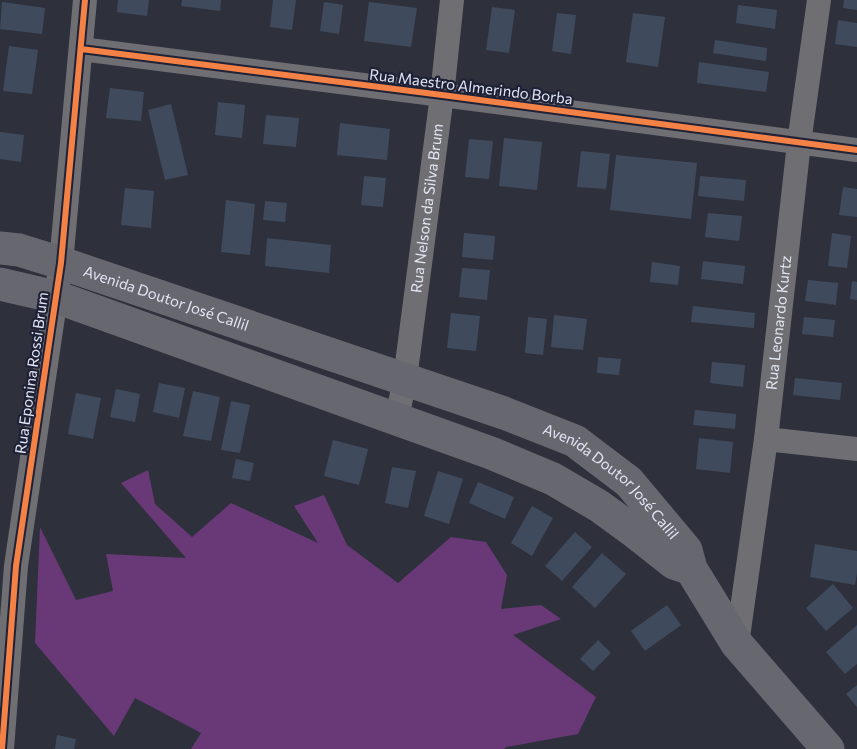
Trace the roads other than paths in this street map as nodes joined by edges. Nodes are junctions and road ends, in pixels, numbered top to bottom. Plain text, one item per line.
1 (86, 0) edge
2 (452, 0) edge
3 (819, 0) edge
4 (81, 50) junction
5 (442, 94) junction
6 (800, 143) junction
7 (857, 150) edge
8 (0, 248) edge
9 (61, 263) junction
10 (0, 284) edge
11 (56, 297) junction
12 (405, 379) junction
13 (397, 418) junction
14 (766, 439) junction
15 (857, 449) edge
16 (8, 566) edge
17 (691, 568) junction
18 (737, 644) junction
19 (2, 749) edge
20 (828, 749) edge

1 - 4 street, Rua Eponina Rossi Brum
2 - 5 street, Rua Nelson da Silva Brum
3 - 6 street, Rua Leonardo Kurtz
4 - 5 street, Rua Maestro Almerindo Borba
4 - 9 street, Rua Eponina Rossi Brum
5 - 6 street, Rua Maestro Almerindo Borba
5 - 12 street, Rua Nelson da Silva Brum
6 - 7 street, Rua Maestro Almerindo Borba
6 - 14 street, Rua Leonardo Kurtz
8 - 9 main road, Avenida Doutor José Callil
9 - 11 street, Rua Eponina Rossi Brum
9 - 12 main road, Avenida Doutor José Callil
10 - 11 main road, Avenida Doutor José Callil
11 - 13 main road, Avenida Doutor José Callil
11 - 16 street, Rua Eponina Rossi Brum
12 - 13 street, Rua Nelson da Silva Brum
12 - 17 main road, Avenida Doutor José Callil
13 - 17 main road, Avenida Doutor José Callil
14 - 15 street
14 - 18 street, Rua Leonardo Kurtz
16 - 19 street, Rua Eponina Rossi Brum
17 - 18 main road
18 - 20 main road

